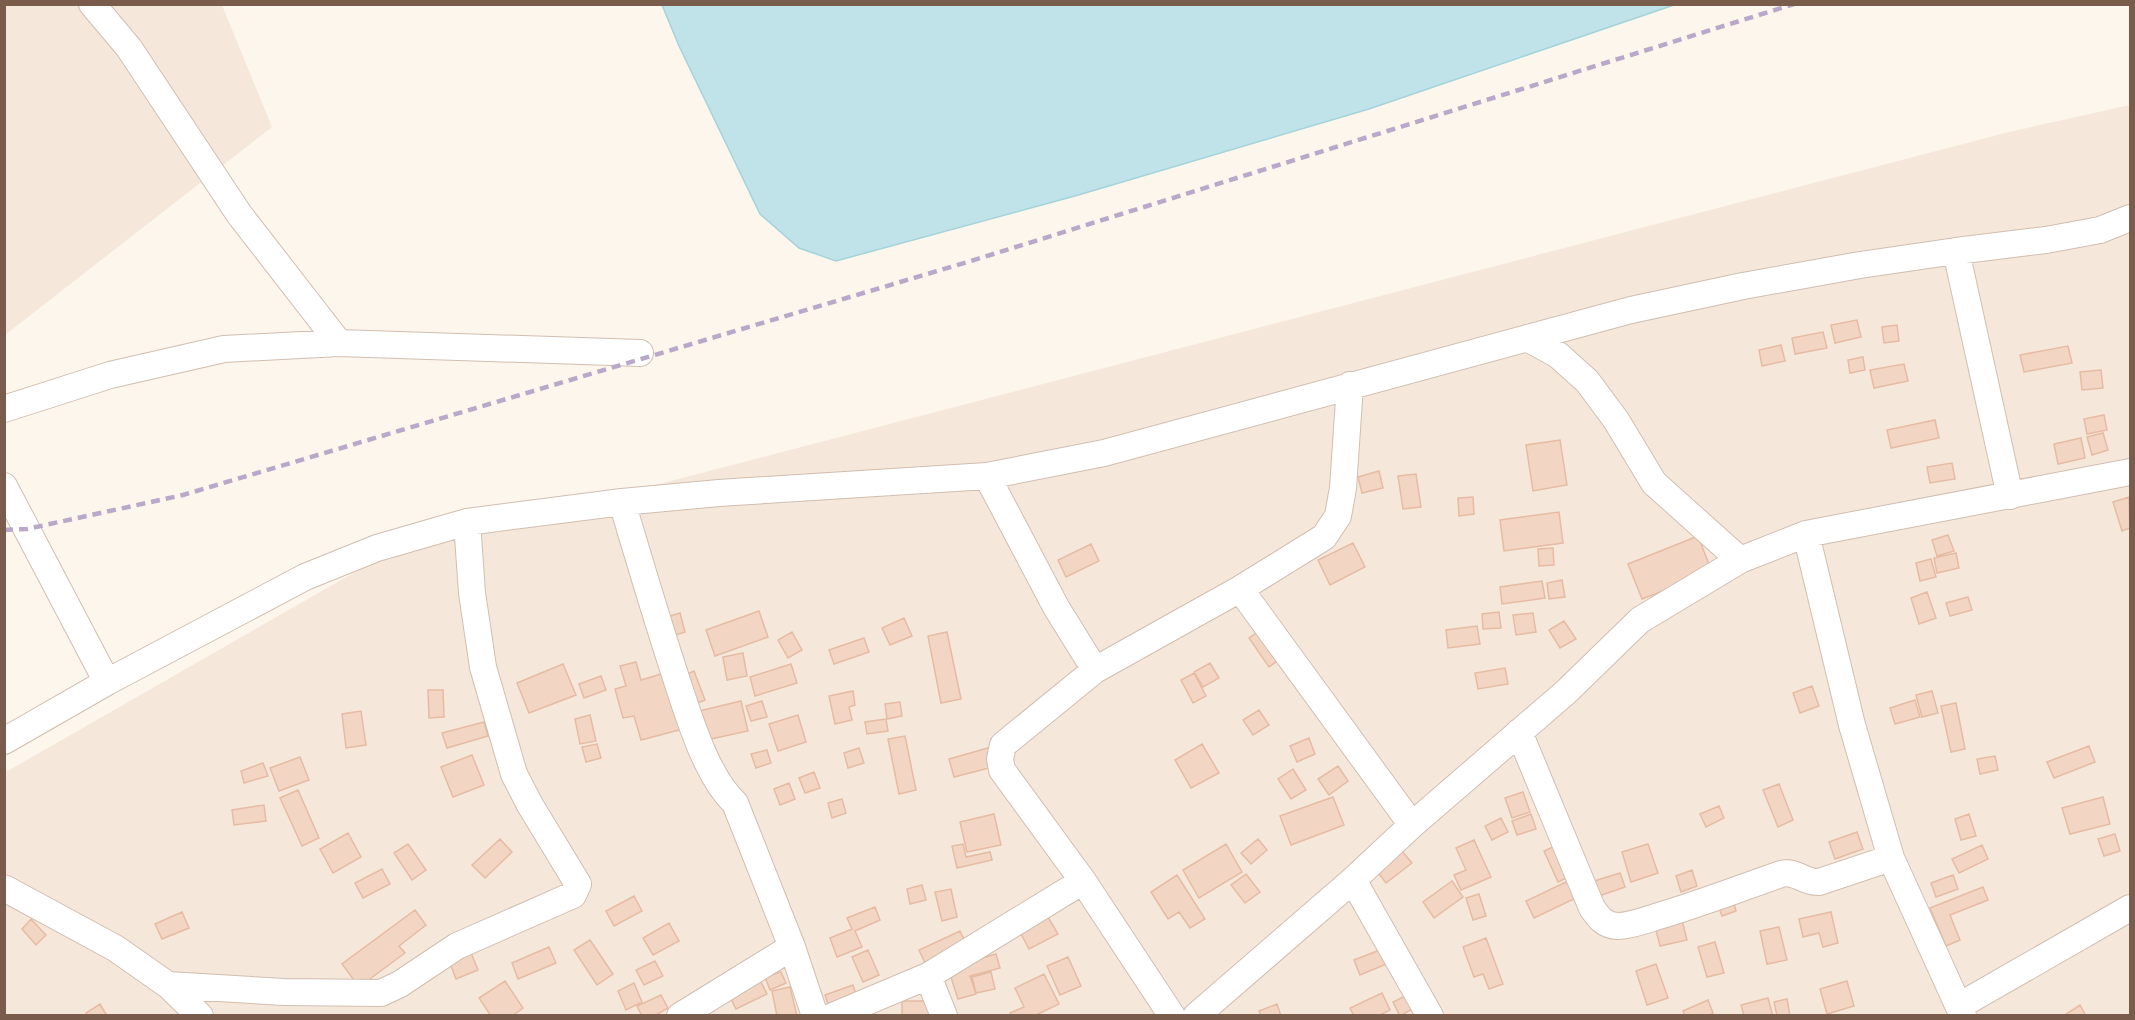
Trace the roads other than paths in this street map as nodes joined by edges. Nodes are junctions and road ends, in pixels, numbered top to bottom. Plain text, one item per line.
1 (92, 4) edge
2 (2130, 218) edge
3 (1956, 251) junction
4 (1527, 338) junction
5 (339, 343) junction
6 (640, 353) dead end
7 (1350, 385) junction
8 (4, 409) edge
9 (2130, 472) edge
10 (987, 476) junction
11 (4, 486) edge
12 (2010, 496) junction
13 (622, 502) junction
14 (467, 522) junction
15 (1806, 534) junction
16 (1740, 560) junction
17 (1240, 589) junction
18 (1095, 670) junction
19 (107, 682) junction
20 (1519, 732) junction
21 (4, 741) edge
22 (1412, 825) junction
23 (1892, 858) junction
24 (1353, 880) junction
25 (1083, 881) junction
26 (4, 888) edge
27 (2130, 908) edge
28 (792, 947) junction
29 (928, 976) junction
30 (168, 985) junction
31 (1961, 1011) edge
32 (200, 1016) edge
33 (680, 1016) edge
34 (815, 1016) edge
35 (833, 1016) edge
36 (944, 1016) edge
37 (1172, 1016) edge
38 (1196, 1016) edge
39 (1430, 1016) edge

1 - 5 street
2 - 3 street
3 - 4 street
3 - 12 street
4 - 7 street
4 - 16 street
5 - 6 street
5 - 8 street
7 - 10 street
7 - 17 street
9 - 12 street
10 - 13 street
10 - 18 street
11 - 19 street
12 - 15 street
13 - 14 street
13 - 28 street
14 - 19 street
14 - 30 street
15 - 16 street
15 - 23 street
16 - 20 street
17 - 18 street
17 - 22 street
18 - 25 street
19 - 21 street
20 - 22 street
20 - 23 street
22 - 24 street
23 - 31 street
24 - 38 street
24 - 39 street
25 - 29 street
25 - 37 street
26 - 30 street
27 - 31 street
28 - 33 street
28 - 34 street
29 - 35 street
29 - 36 street
30 - 32 street

